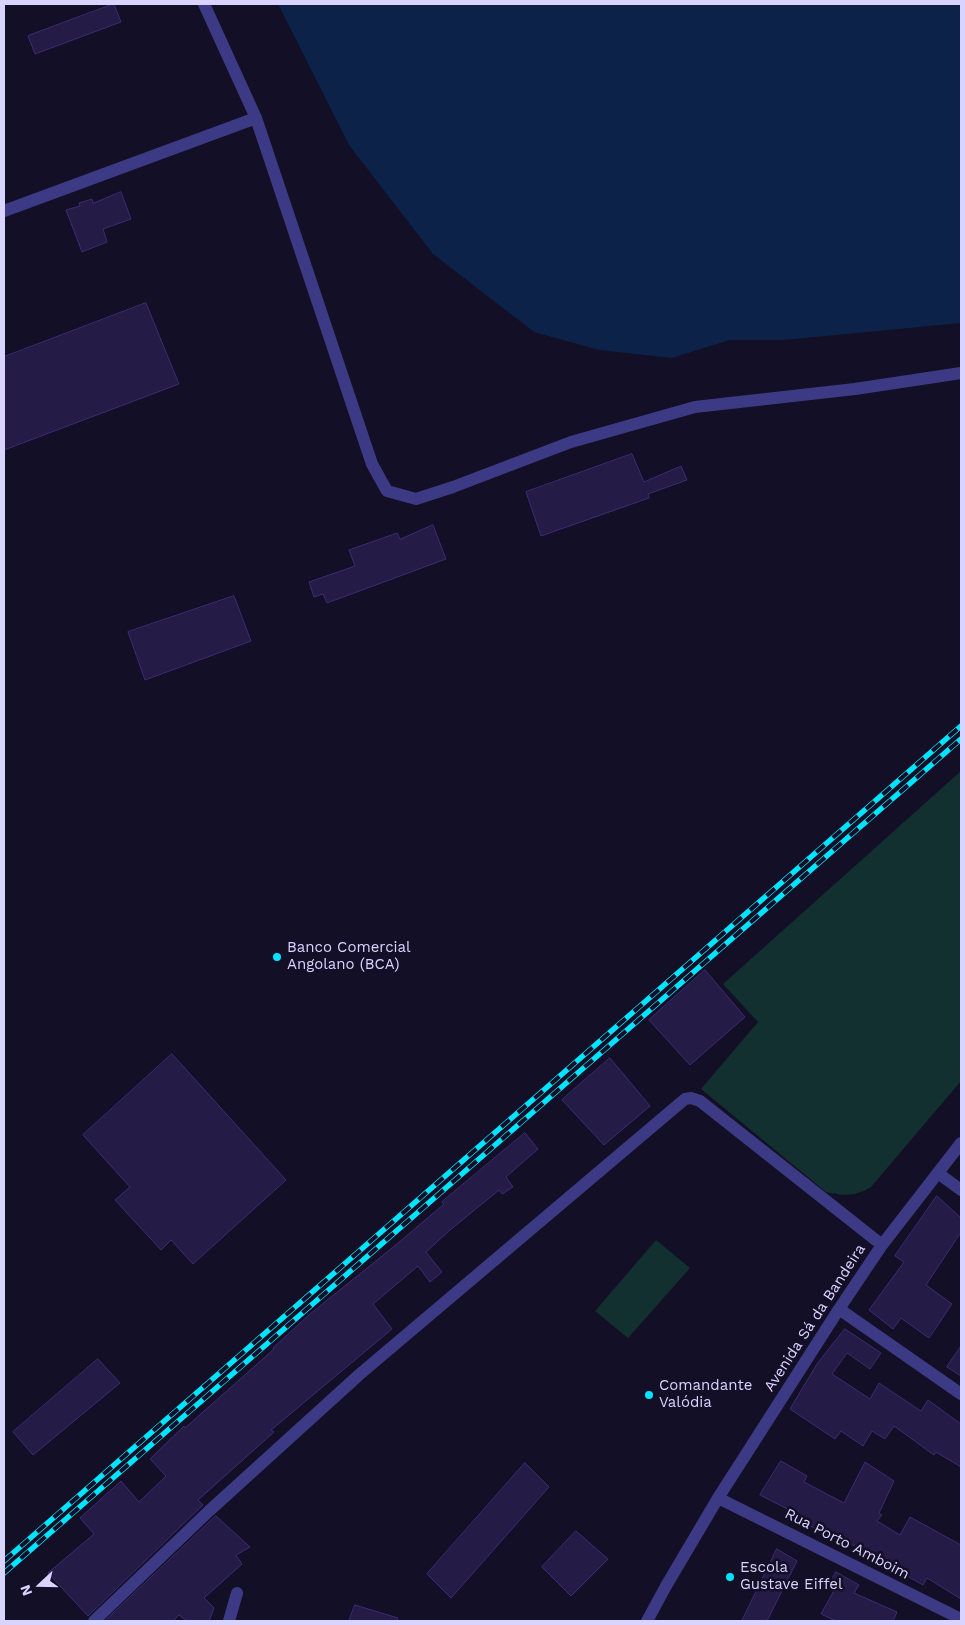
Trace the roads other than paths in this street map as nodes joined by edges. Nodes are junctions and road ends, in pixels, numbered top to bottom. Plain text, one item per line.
1 (204, 4) edge
2 (256, 118) junction
3 (4, 211) edge
4 (961, 373) edge
5 (961, 1144) edge
6 (938, 1173) junction
7 (961, 1190) edge
8 (882, 1245) junction
9 (838, 1309) junction
10 (961, 1394) edge
11 (718, 1498) junction
12 (236, 1593) dead end
13 (961, 1619) edge
14 (94, 1621) edge
15 (229, 1621) edge
16 (647, 1621) edge

1 - 2 street
2 - 3 street
2 - 4 street
5 - 6 street, Avenida Sá da Bandeira
6 - 7 street
6 - 8 street, Avenida Sá da Bandeira
8 - 9 street, Avenida Sá da Bandeira
8 - 14 street
9 - 10 street
9 - 11 street, Avenida Sá da Bandeira
11 - 13 street, Rua Porto Amboim
11 - 16 street, Avenida Sá da Bandeira
12 - 15 street

